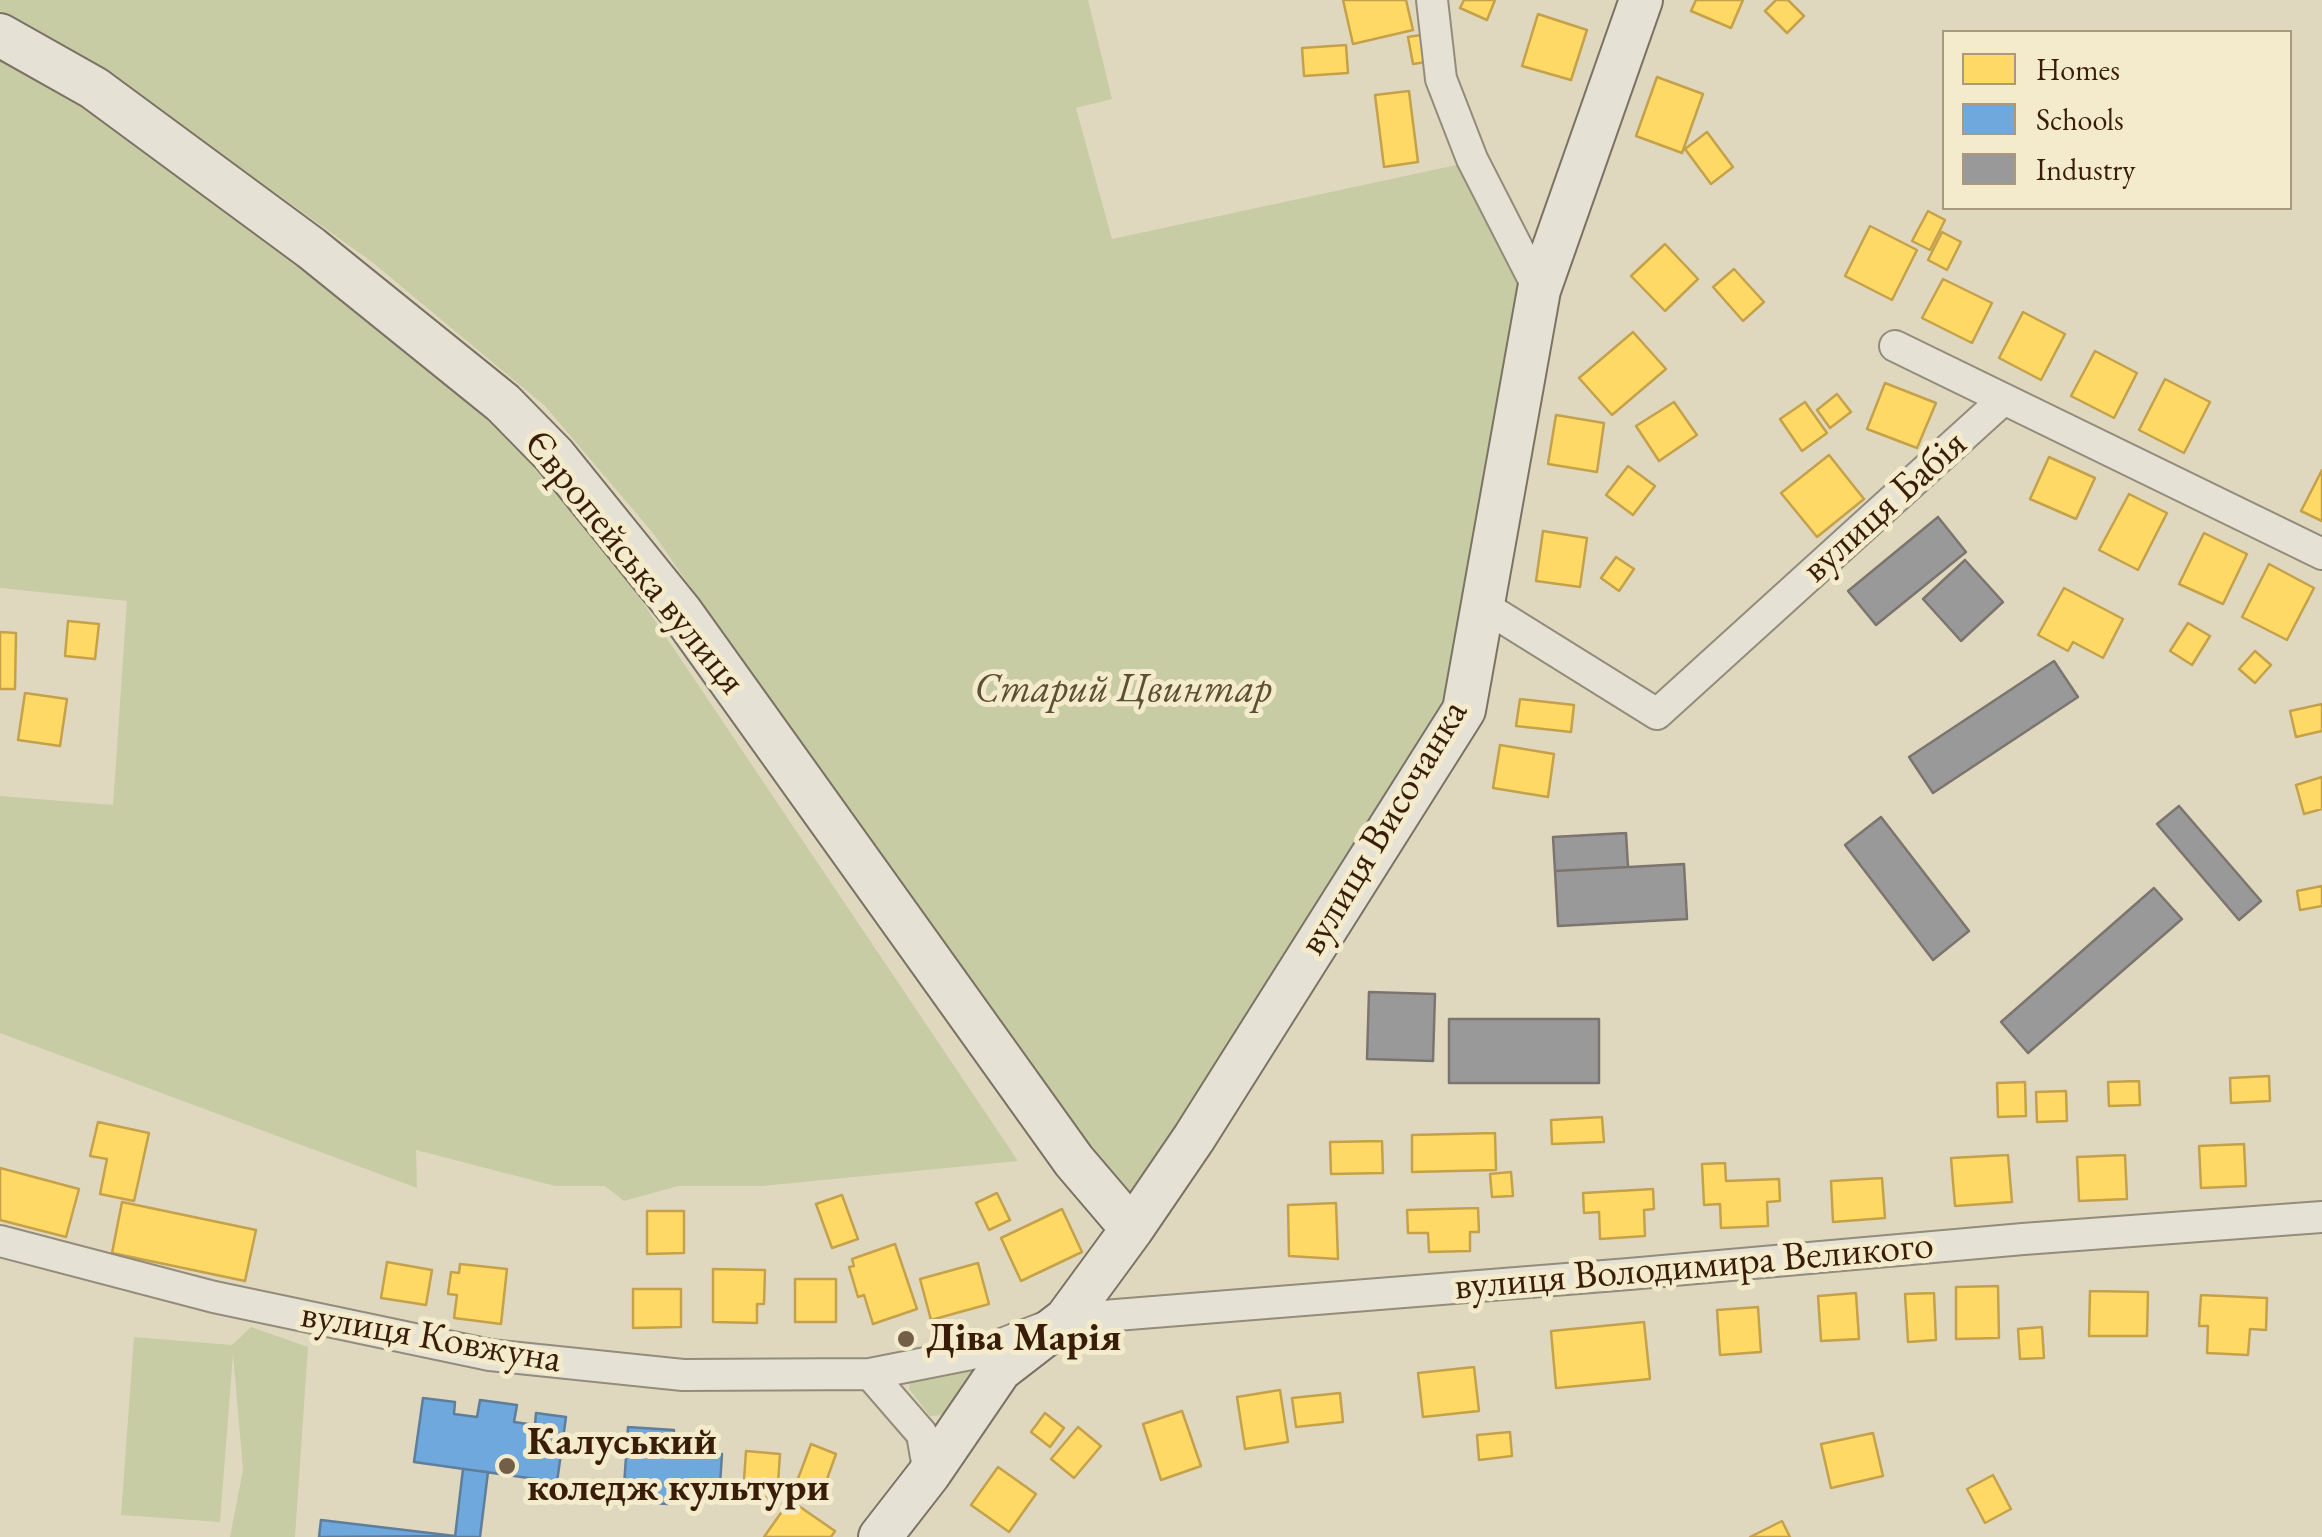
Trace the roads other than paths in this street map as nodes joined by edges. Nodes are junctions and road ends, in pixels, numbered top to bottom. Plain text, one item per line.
1 (1432, 0) edge
2 (1641, 0) edge
3 (0, 35) edge
4 (1539, 290) junction
5 (1895, 346) dead end
6 (2004, 399) junction
7 (2322, 554) edge
8 (1482, 605) junction
9 (2322, 1217) edge
10 (1132, 1229) junction
11 (0, 1241) edge
12 (1066, 1319) junction
13 (870, 1374) junction
14 (929, 1474) junction
15 (880, 1537) edge

1 - 4 street
2 - 4 street, вулиця Височанка
3 - 10 street, Європейська вулиця
4 - 8 street, вулиця Височанка
5 - 6 street
6 - 7 street, вулиця Бабія
6 - 8 street, вулиця Бабія
8 - 10 street, вулиця Височанка
9 - 12 street, вулиця Володимира Великого
10 - 12 street, вулиця Височанка
11 - 13 street, вулиця Ковжуна
12 - 13 street, вулиця Ковжуна
12 - 14 street, вулиця Височанка
13 - 14 street
14 - 15 street, вулиця Височанка

